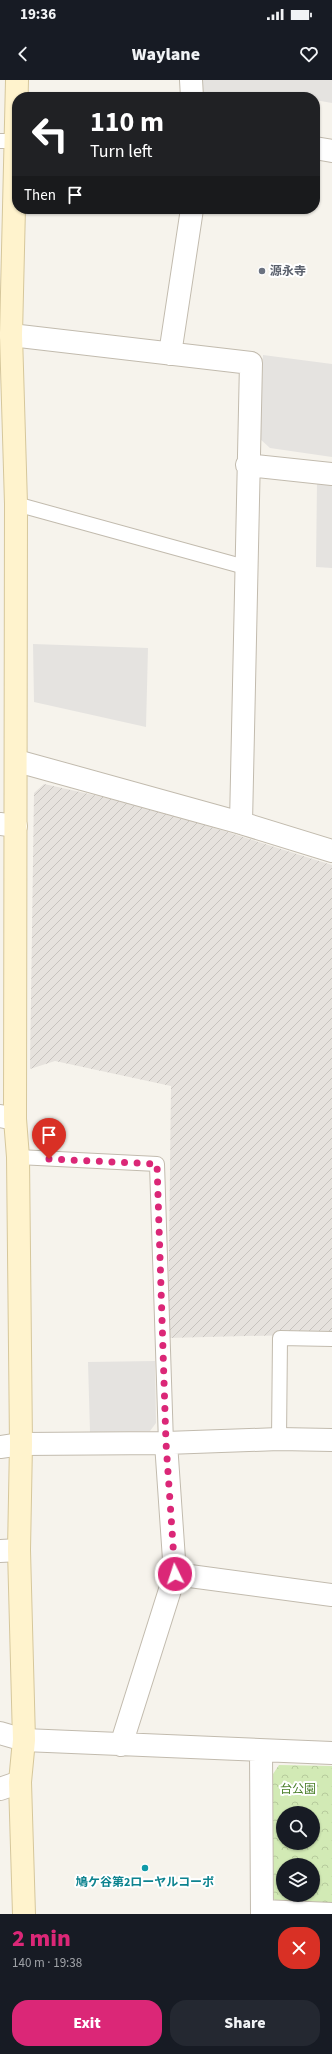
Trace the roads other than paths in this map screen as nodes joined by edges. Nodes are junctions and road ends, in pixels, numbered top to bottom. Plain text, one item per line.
1 (17, 80) edge
2 (191, 80) edge
3 (15, 92) edge
4 (192, 92) edge
5 (12, 110) edge
6 (7, 141) edge
7 (320, 149) edge
8 (332, 151) edge
9 (191, 214) edge
10 (11, 335) junction
11 (170, 354) junction
12 (7, 461) edge
13 (247, 465) junction
14 (332, 474) edge
15 (16, 504) junction
16 (246, 567) junction
17 (17, 760) junction
18 (241, 823) junction
19 (8, 825) edge
20 (332, 851) edge
21 (7, 1118) edge
22 (18, 1157) junction
23 (332, 1339) edge
24 (279, 1439) junction
25 (332, 1440) edge
26 (166, 1443) junction
27 (21, 1444) junction
28 (0, 1447) edge
29 (9, 1550) edge
30 (175, 1574) junction
31 (332, 1595) edge
32 (0, 1733) edge
33 (24, 1740) junction
34 (121, 1745) junction
35 (261, 1752) junction
36 (332, 1753) edge
37 (20, 1782) junction
38 (0, 1789) edge
39 (262, 1913) edge
40 (24, 1914) edge
41 (332, 1914) edge

1 - 3 street
2 - 4 street
5 - 6 street
6 - 10 street
7 - 8 street
9 - 11 street
10 - 11 street
10 - 12 street
11 - 13 street
12 - 15 street
13 - 14 street
13 - 16 street
15 - 16 lane
15 - 17 street
16 - 18 street
17 - 18 street
17 - 19 street
18 - 20 street
19 - 21 street
21 - 22 street
22 - 26 lane
22 - 27 street
23 - 24 lane
24 - 25 street
24 - 26 street
26 - 27 street
26 - 30 street
27 - 28 street
27 - 29 street
29 - 33 street
30 - 31 street
30 - 34 street
32 - 33 street
33 - 34 street
33 - 37 street
34 - 35 street
35 - 36 street
35 - 39 street
37 - 38 street
37 - 40 street
39 - 41 street

